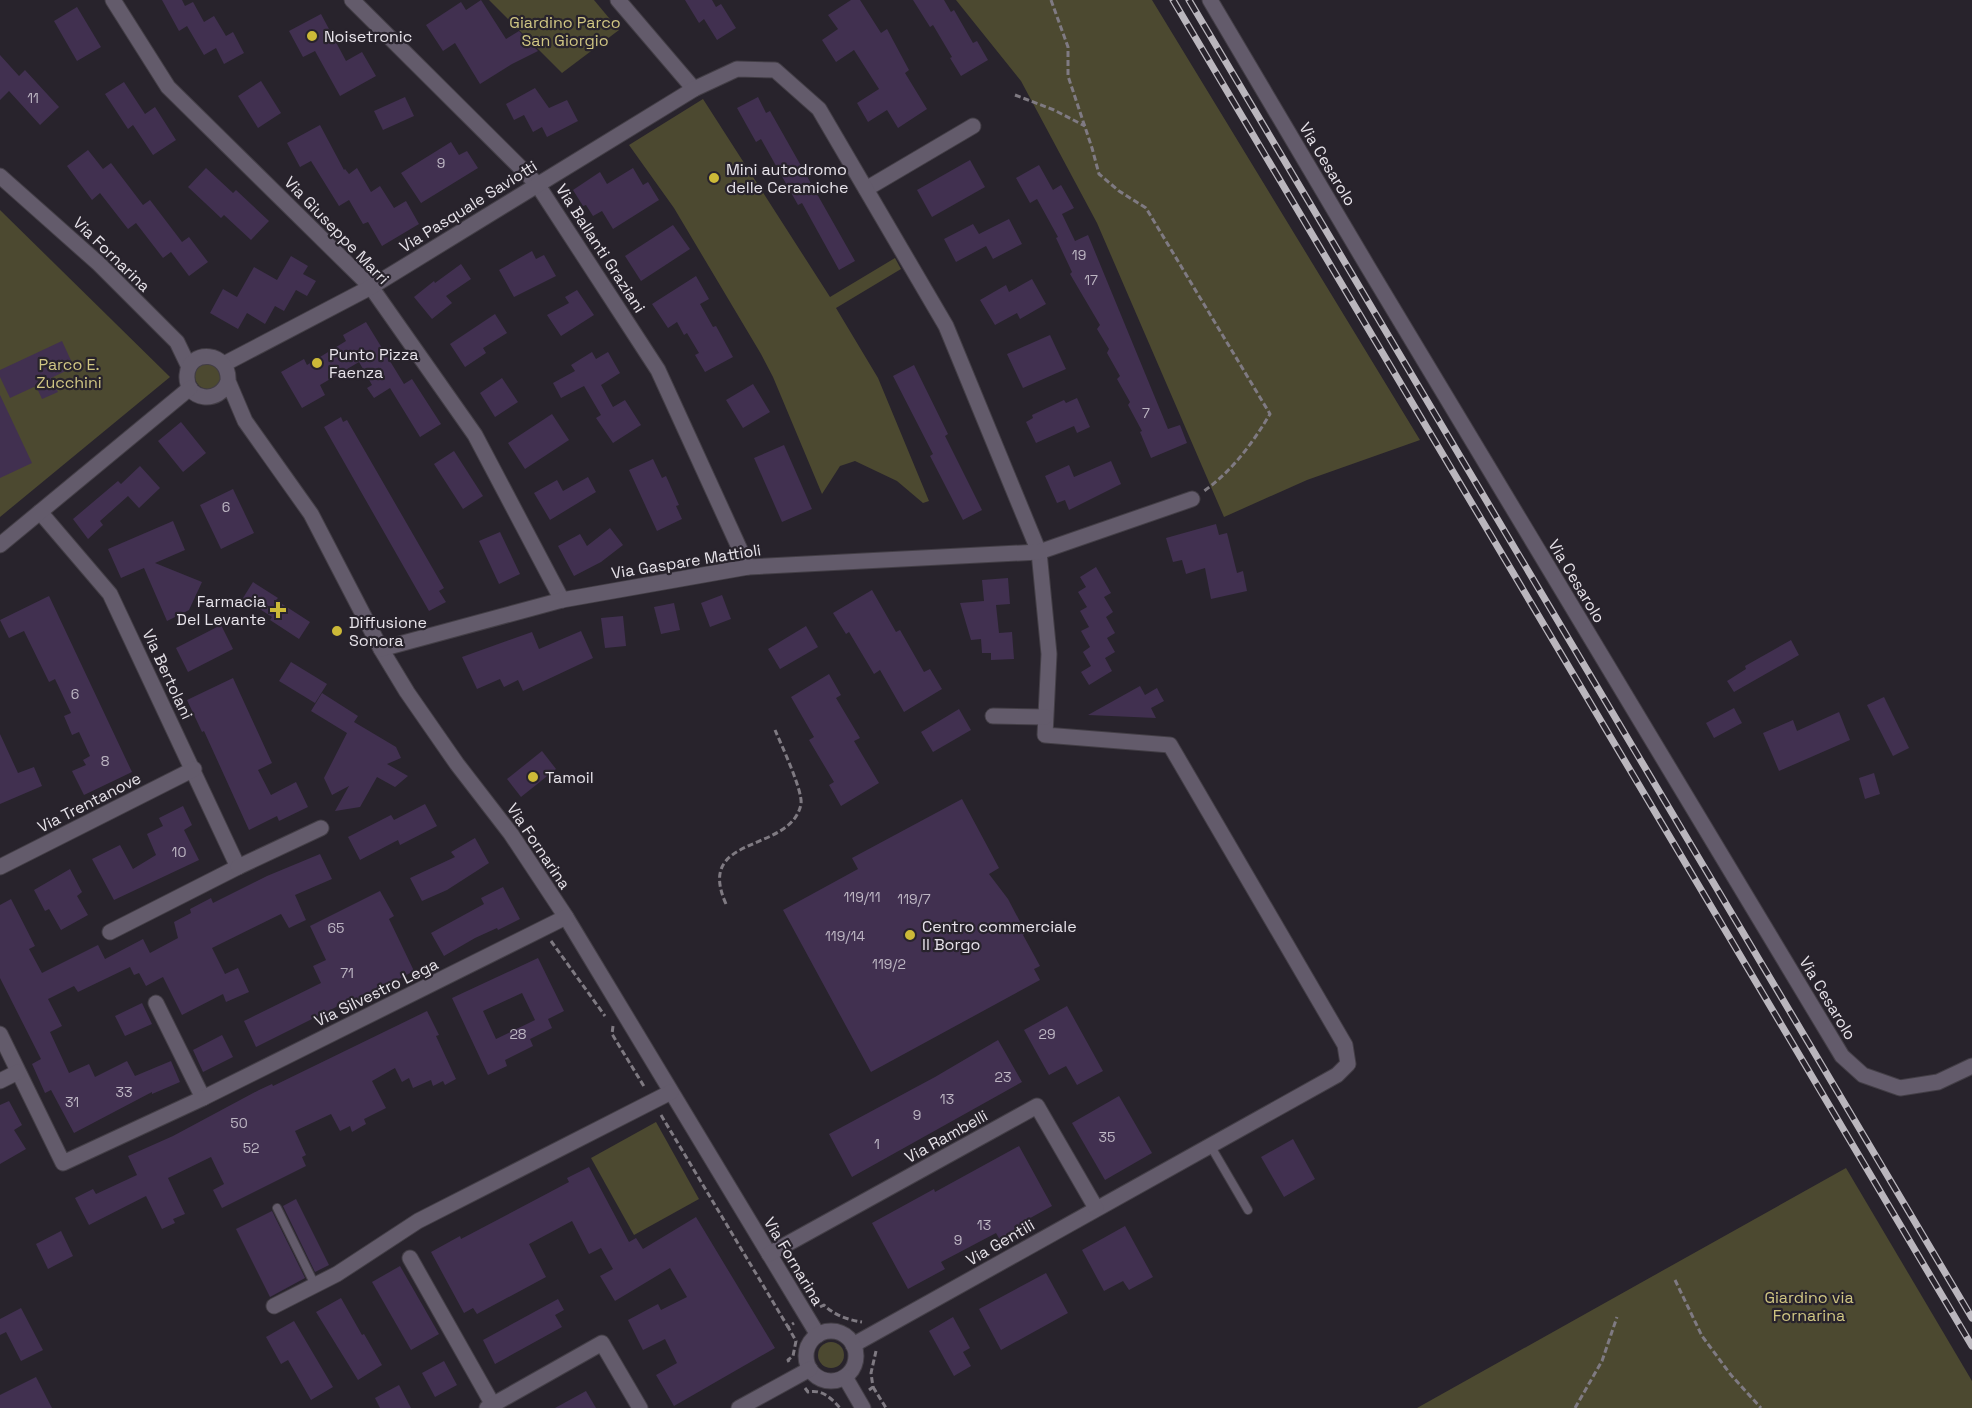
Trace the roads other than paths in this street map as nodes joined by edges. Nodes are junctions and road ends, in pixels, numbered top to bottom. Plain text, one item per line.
1 (113, 0) edge
2 (352, 0) edge
3 (618, 0) edge
4 (1210, 0) edge
5 (694, 89) junction
6 (973, 126) dead end
7 (0, 176) edge
8 (537, 184) junction
9 (866, 189) junction
10 (371, 287) junction
11 (177, 342) junction
12 (201, 357) junction
13 (224, 364) junction
14 (189, 367) junction
15 (228, 381) junction
16 (190, 388) junction
17 (212, 397) junction
18 (246, 421) junction
19 (1192, 499) road end
20 (40, 512) junction
21 (0, 545) edge
22 (1039, 552) junction
23 (748, 567) junction
24 (562, 600) junction
25 (381, 649) junction
26 (993, 716) dead end
27 (1045, 717) junction
28 (1170, 745) joint
29 (194, 769) junction
30 (321, 828) dead end
31 (0, 867) edge
32 (238, 867) junction
33 (566, 918) junction
34 (111, 932) dead end
35 (156, 1003) dead end
36 (0, 1034) edge
37 (1972, 1066) edge
38 (18, 1072) junction
39 (0, 1080) edge
40 (671, 1092) junction
41 (202, 1098) junction
42 (1210, 1145) junction
43 (277, 1208) dead end
44 (1096, 1208) junction
45 (1248, 1210) dead end
46 (769, 1254) junction
47 (410, 1258) dead end
48 (315, 1285) junction
49 (274, 1306) dead end
50 (818, 1335) junction
51 (853, 1345) junction
52 (804, 1373) junction
53 (844, 1377) junction
54 (860, 1403) edge
55 (490, 1407) edge
56 (640, 1408) edge
57 (739, 1408) edge

1 - 10 street, Via Giuseppe Marri
2 - 8 street, Via Ballanti Graziani
3 - 5 street
4 - 37 street, Via Cesarolo
5 - 8 street, Via Pasquale Saviotti
5 - 9 street, Via Pasquale Saviotti
6 - 9 street
7 - 11 street, Via Fornarina
8 - 10 street, Via Pasquale Saviotti
8 - 23 street, Via Ballanti Graziani
9 - 22 street, Via Pasquale Saviotti
10 - 13 street, Via Pasquale Saviotti
10 - 24 street, Via Giuseppe Marri
11 - 12 street
11 - 14 street, Via Fornarina
12 - 13 street
12 - 14 street
13 - 15 street, Via Fornarina
14 - 16 street, Via Fornarina
15 - 17 street
15 - 18 street, Via Fornarina
16 - 17 street
16 - 20 street
17 - 18 street
18 - 25 street, Via Fornarina
19 - 22 street, Via Gaspare Mattioli
20 - 21 street
20 - 29 street, Via Bertolani
22 - 23 street, Via Gaspare Mattioli
22 - 27 street, Via Pasquale Saviotti
23 - 24 street, Via Gaspare Mattioli
24 - 25 street, Via Gaspare Mattioli
25 - 33 street, Via Fornarina
26 - 27 street
27 - 28 street, Via Pasquale Saviotti
28 - 42 street, Via Gentili
29 - 31 street, Via Trentanove
29 - 32 street, Via Bertolani
30 - 32 street
32 - 34 street
33 - 40 street, Via Fornarina
33 - 41 street, Via Silvestro Lega
35 - 41 street
36 - 38 street
38 - 39 street
38 - 41 street, Via Silvestro Lega
40 - 46 street, Via Fornarina
40 - 48 street
42 - 44 street, Via Gentili
42 - 45 lane
43 - 48 lane
44 - 46 street, Via Rambelli
44 - 51 street, Via Gentili
46 - 50 street, Via Fornarina
47 - 55 street
48 - 49 street
50 - 51 street
50 - 52 street
51 - 53 street
52 - 53 street
52 - 57 street
53 - 54 street
55 - 56 street

